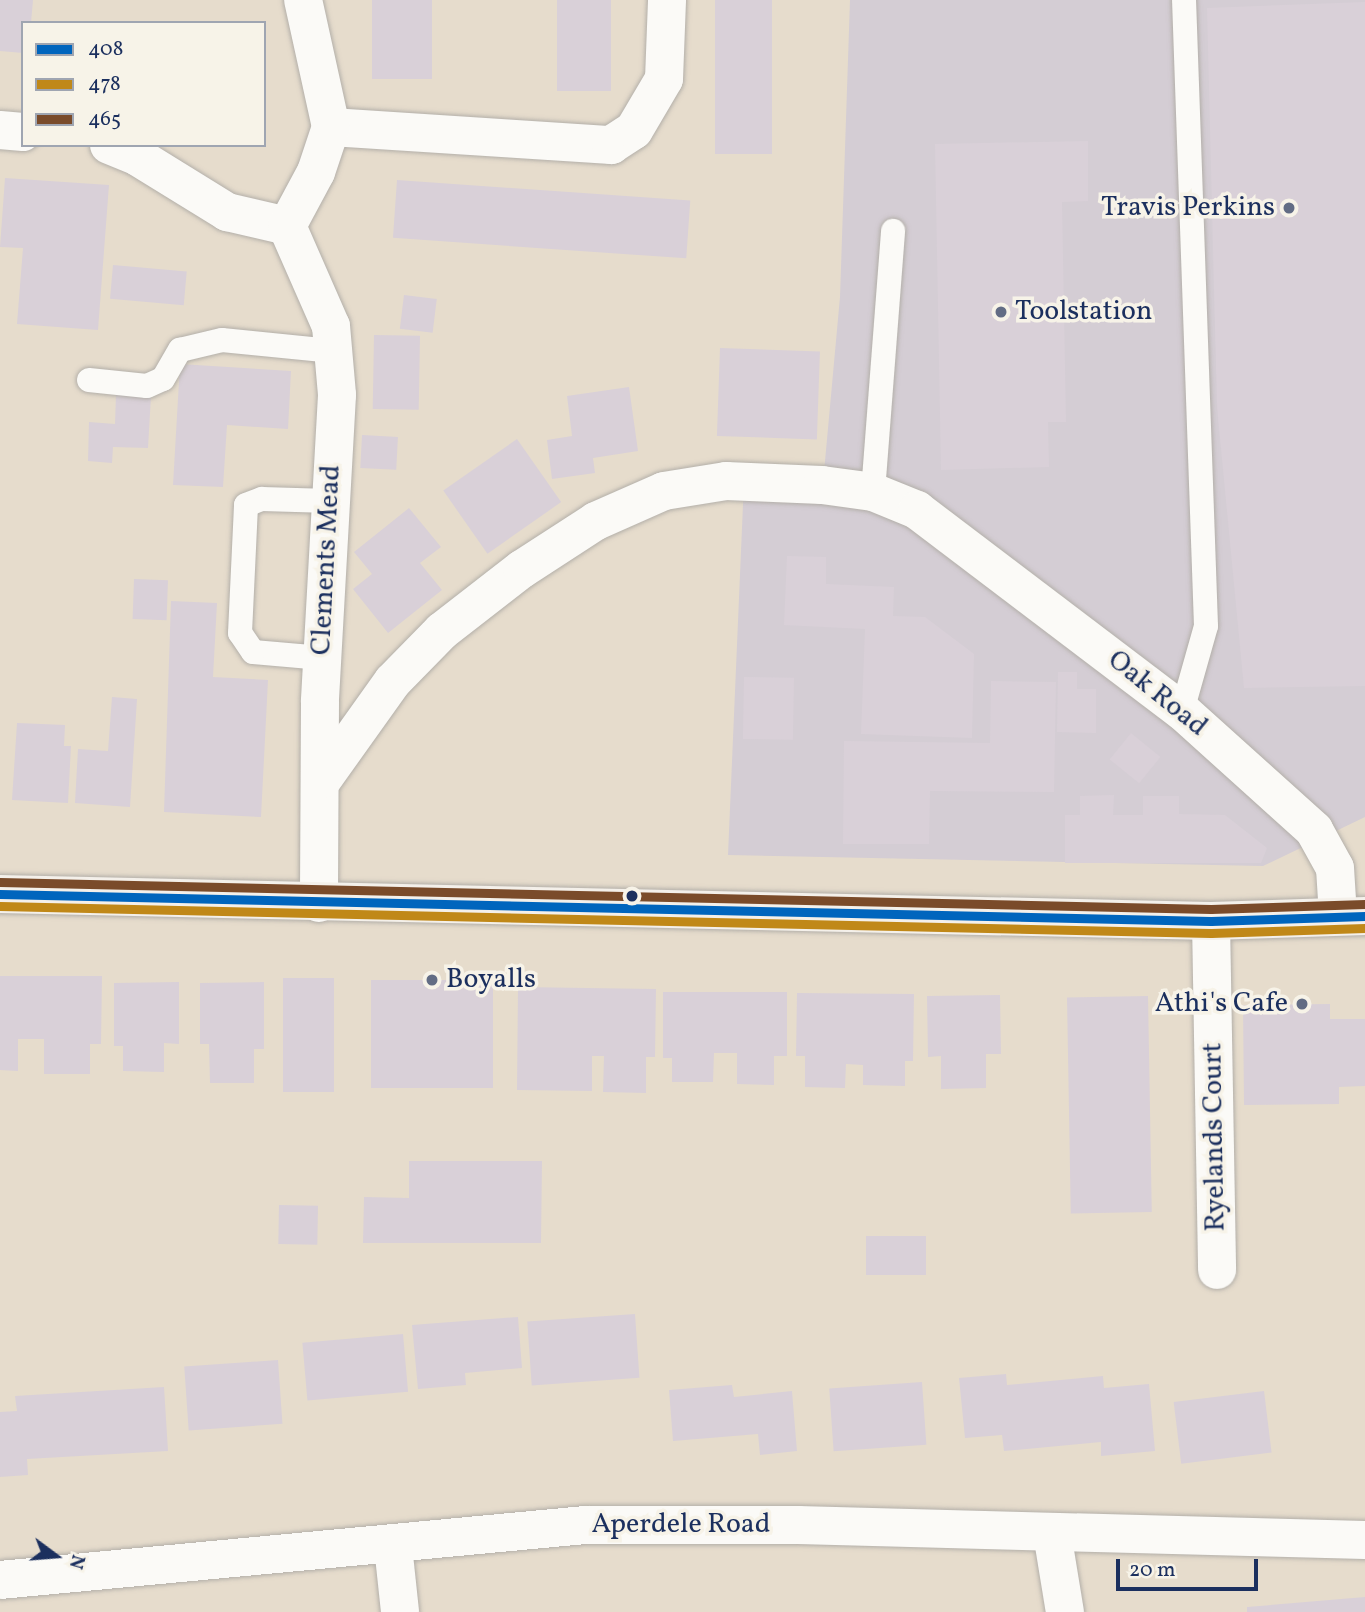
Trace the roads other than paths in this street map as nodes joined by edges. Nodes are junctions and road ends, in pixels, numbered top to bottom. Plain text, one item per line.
1 (303, 0) edge
2 (667, 0) edge
3 (1184, 0) edge
4 (331, 127) junction
5 (0, 130) edge
6 (21, 132) edge
7 (114, 147) edge
8 (287, 226) junction
9 (893, 231) dead end
10 (333, 351) junction
11 (89, 380) dead end
12 (873, 492) junction
13 (330, 501) junction
14 (321, 658) junction
15 (1182, 711) junction
16 (323, 779) junction
17 (0, 894) edge
18 (319, 903) junction
19 (1351, 916) edge
20 (1211, 920) junction
21 (1217, 1270) dead end
22 (1052, 1533) junction
23 (1365, 1540) edge
24 (393, 1546) junction
25 (0, 1580) edge
26 (400, 1612) edge
27 (1065, 1612) edge

1 - 4 street
2 - 4 street
3 - 15 lane
4 - 8 street
5 - 6 street
7 - 8 street
8 - 10 street, Clements Mead
9 - 12 lane
10 - 11 lane
10 - 13 street, Clements Mead
12 - 15 street, Oak Road
12 - 16 street, Oak Road
13 - 14 street, Clements Mead
13 - 14 lane
14 - 16 street, Clements Mead
15 - 19 street, Oak Road
16 - 18 street, Clements Mead
17 - 18 main road
18 - 20 main road
19 - 20 main road
20 - 21 street, Ryelands Court
22 - 23 street, Aperdele Road
22 - 24 street, Aperdele Road
22 - 27 street
24 - 25 street, Aperdele Road
24 - 26 street

